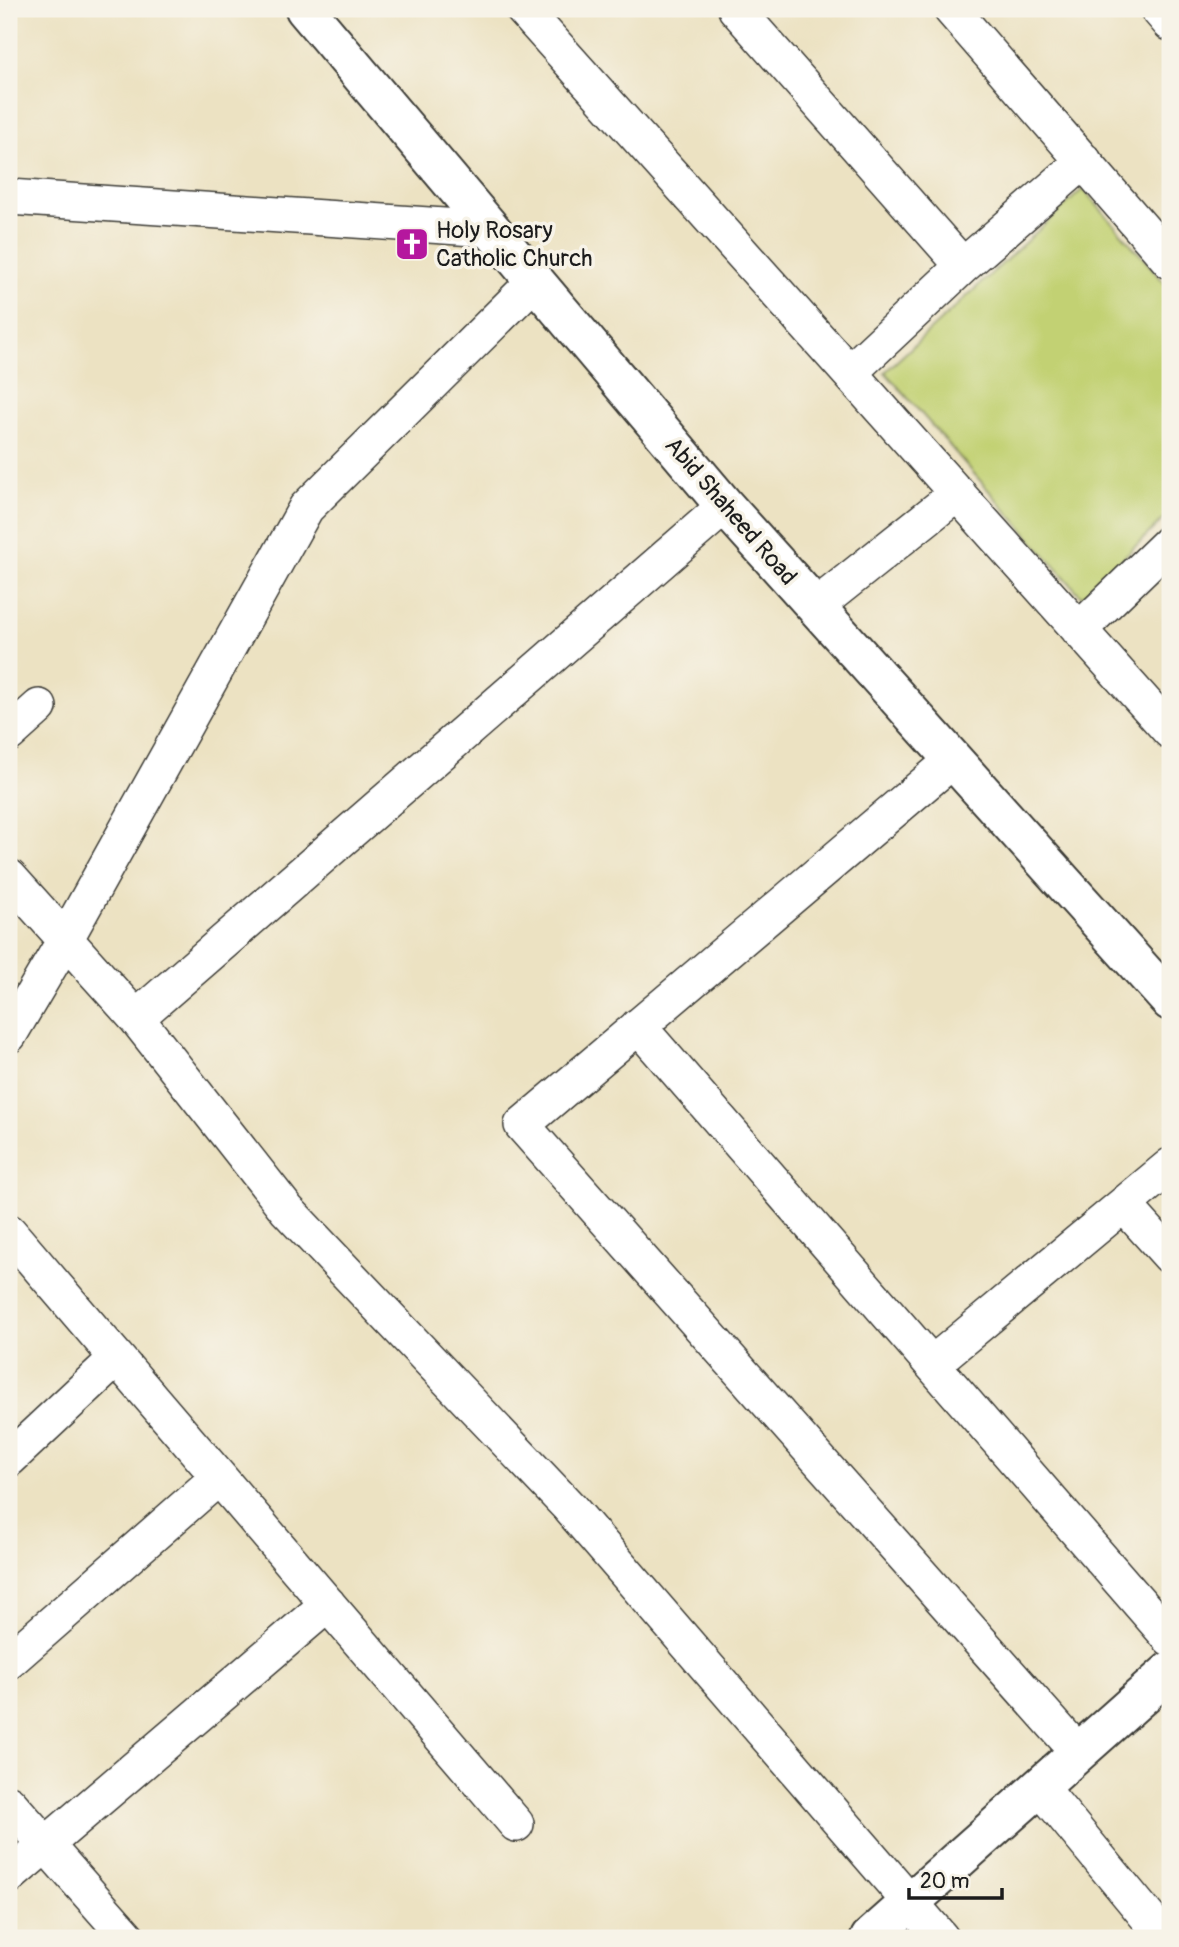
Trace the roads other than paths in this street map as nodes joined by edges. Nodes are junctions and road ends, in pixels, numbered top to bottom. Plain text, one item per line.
1 (305, 9) edge
2 (523, 9) edge
3 (736, 9) edge
4 (951, 9) edge
5 (1158, 9) edge
6 (1170, 23) edge
7 (1084, 161) junction
8 (9, 197) edge
9 (489, 229) junction
10 (1170, 261) edge
11 (963, 266) junction
12 (534, 282) junction
13 (850, 372) junction
14 (958, 493) junction
15 (725, 506) junction
16 (1170, 542) edge
17 (815, 607) junction
18 (1079, 630) junction
19 (39, 707) dead end
20 (1170, 731) edge
21 (9, 734) edge
22 (953, 760) junction
23 (9, 877) edge
24 (65, 940) junction
25 (1170, 1001) edge
26 (136, 1018) junction
27 (638, 1026) junction
28 (9, 1035) edge
29 (1170, 1166) edge
30 (1124, 1205) junction
31 (9, 1232) edge
32 (1170, 1256) edge
33 (117, 1358) junction
34 (932, 1364) junction
35 (9, 1459) edge
36 (219, 1477) junction
37 (328, 1604) junction
38 (1170, 1639) edge
39 (9, 1661) edge
40 (1170, 1671) edge
41 (1079, 1753) junction
42 (1040, 1787) junction
43 (9, 1802) edge
44 (516, 1824) dead end
45 (46, 1844) junction
46 (9, 1876) edge
47 (910, 1903) junction
48 (128, 1938) edge
49 (870, 1938) edge
50 (941, 1938) edge
51 (1166, 1938) edge

1 - 9 street, Abid Shaheed Road
2 - 13 street
3 - 11 street
4 - 7 street
5 - 6 street
7 - 10 street
7 - 11 street
8 - 9 street
9 - 12 street, Abid Shaheed Road
11 - 13 street
12 - 15 street, Abid Shaheed Road
12 - 24 street
13 - 14 street
14 - 17 street
14 - 18 street
15 - 17 street, Abid Shaheed Road
15 - 26 street
16 - 18 street
17 - 22 street, Abid Shaheed Road
18 - 20 street
19 - 21 street
22 - 25 street, Abid Shaheed Road
22 - 27 street
23 - 24 street
24 - 26 street
24 - 28 street
26 - 47 street
27 - 34 street
27 - 41 street
29 - 30 street
30 - 32 street
30 - 34 street
31 - 33 street
33 - 35 street
33 - 36 street
34 - 38 street
36 - 37 street
36 - 39 street
37 - 44 street
37 - 45 street
40 - 41 street
41 - 42 street
42 - 47 street
42 - 51 street
43 - 45 street
45 - 46 street
45 - 48 street
47 - 49 street
47 - 50 street

